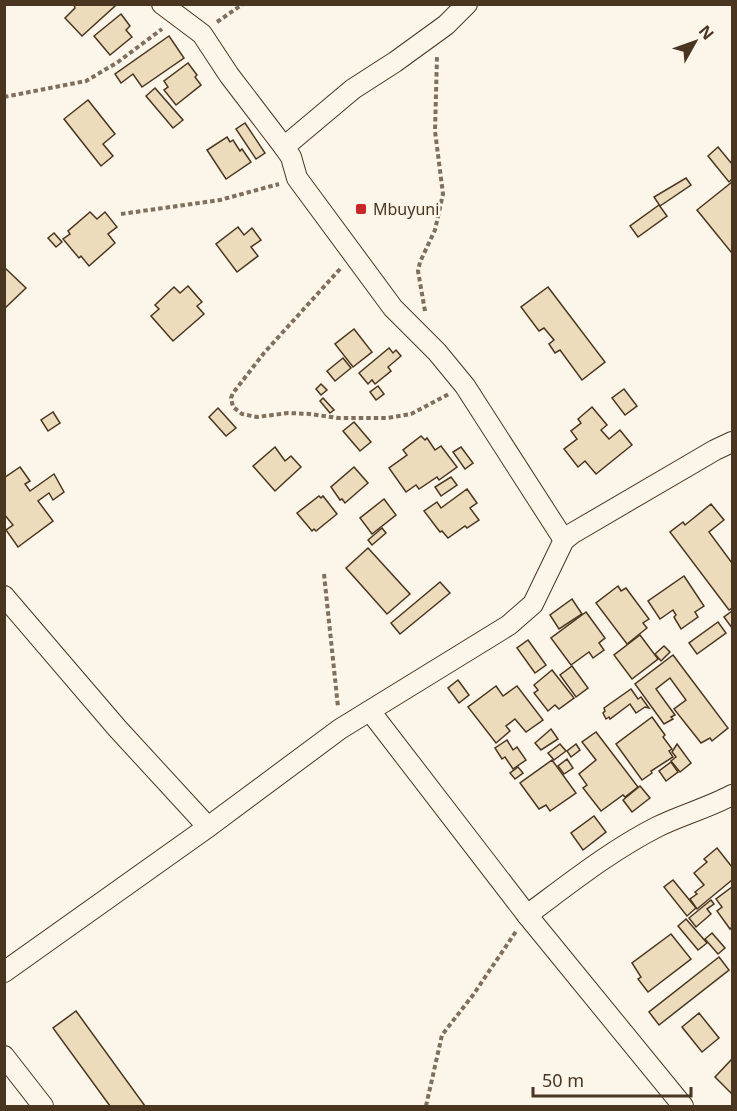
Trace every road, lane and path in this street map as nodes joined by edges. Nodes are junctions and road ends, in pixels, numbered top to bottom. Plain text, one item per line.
1 (243, 4) edge
2 (467, 4) edge
3 (169, 11) edge
4 (446, 25) junction
5 (202, 34) junction
6 (4, 97) edge
7 (284, 147) junction
8 (297, 178) junction
9 (122, 213) dead end
10 (353, 255) junction
11 (426, 314) dead end
12 (465, 386) junction
13 (732, 442) edge
14 (564, 540) junction
15 (324, 574) dead end
16 (4, 596) edge
17 (370, 711) junction
18 (340, 729) junction
19 (732, 795) edge
20 (208, 827) junction
21 (527, 915) junction
22 (4, 972) edge
23 (4, 1056) edge
24 (44, 1107) edge
25 (426, 1107) edge
26 (683, 1107) edge

1 - 5 path
2 - 4 street
3 - 5 street
3 - 6 path
4 - 7 street
4 - 11 path
5 - 7 street
7 - 8 street
8 - 9 path
8 - 10 street
10 - 12 street
10 - 12 path
12 - 14 street
13 - 14 street
14 - 17 street
15 - 18 path
16 - 20 street
17 - 18 street
17 - 21 street
18 - 20 street
19 - 21 street
20 - 22 street
21 - 25 path
21 - 26 street
23 - 24 street

